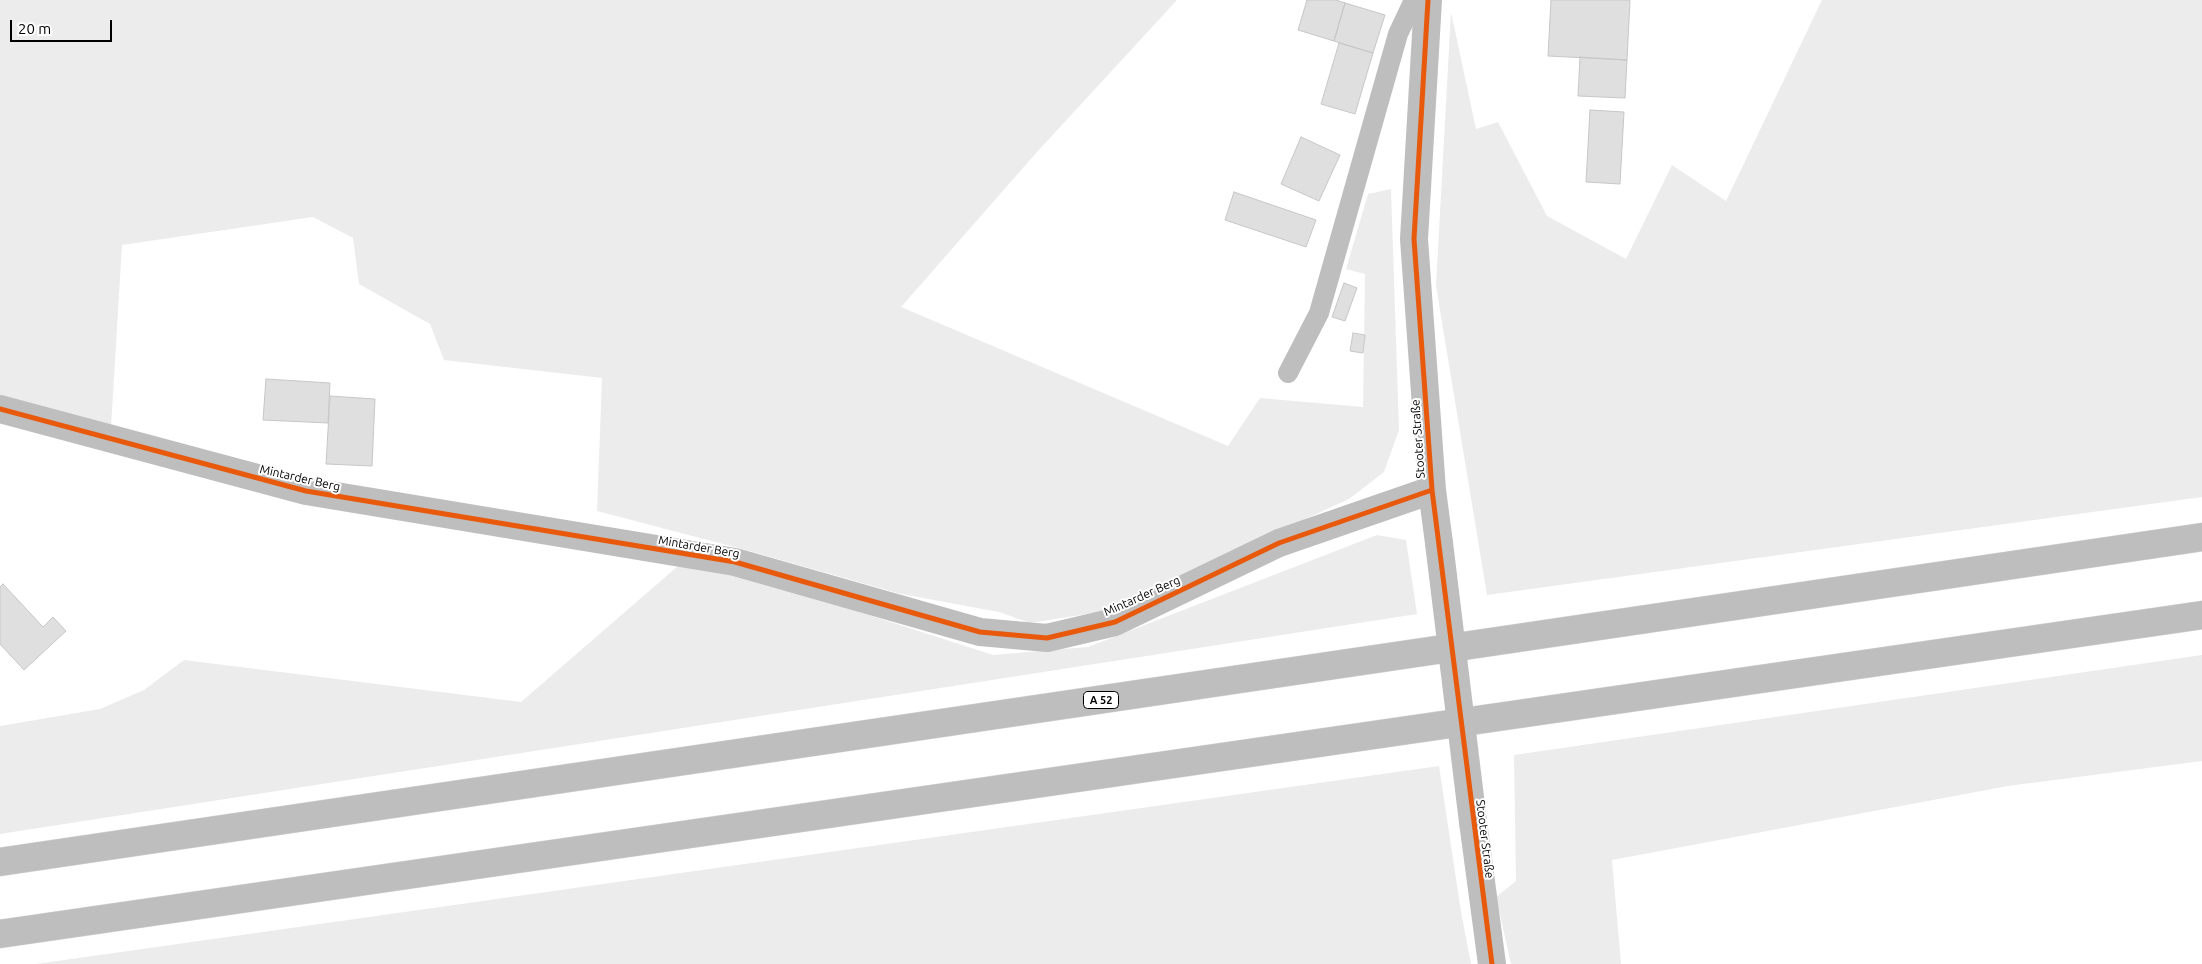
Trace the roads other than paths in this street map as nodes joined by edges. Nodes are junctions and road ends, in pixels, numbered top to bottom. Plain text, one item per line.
1 (1414, 0) edge
2 (1428, 0) edge
3 (1288, 373) dead end
4 (0, 410) edge
5 (1432, 490) junction
6 (2202, 538) edge
7 (2202, 615) edge
8 (0, 862) edge
9 (0, 934) edge
10 (1492, 964) edge

1 - 3 lane
2 - 5 main road, Stooter Straße
4 - 5 main road, Mintarder Berg
5 - 10 main road, Stooter Straße, bridge
6 - 8 main road, A 52
7 - 9 main road

